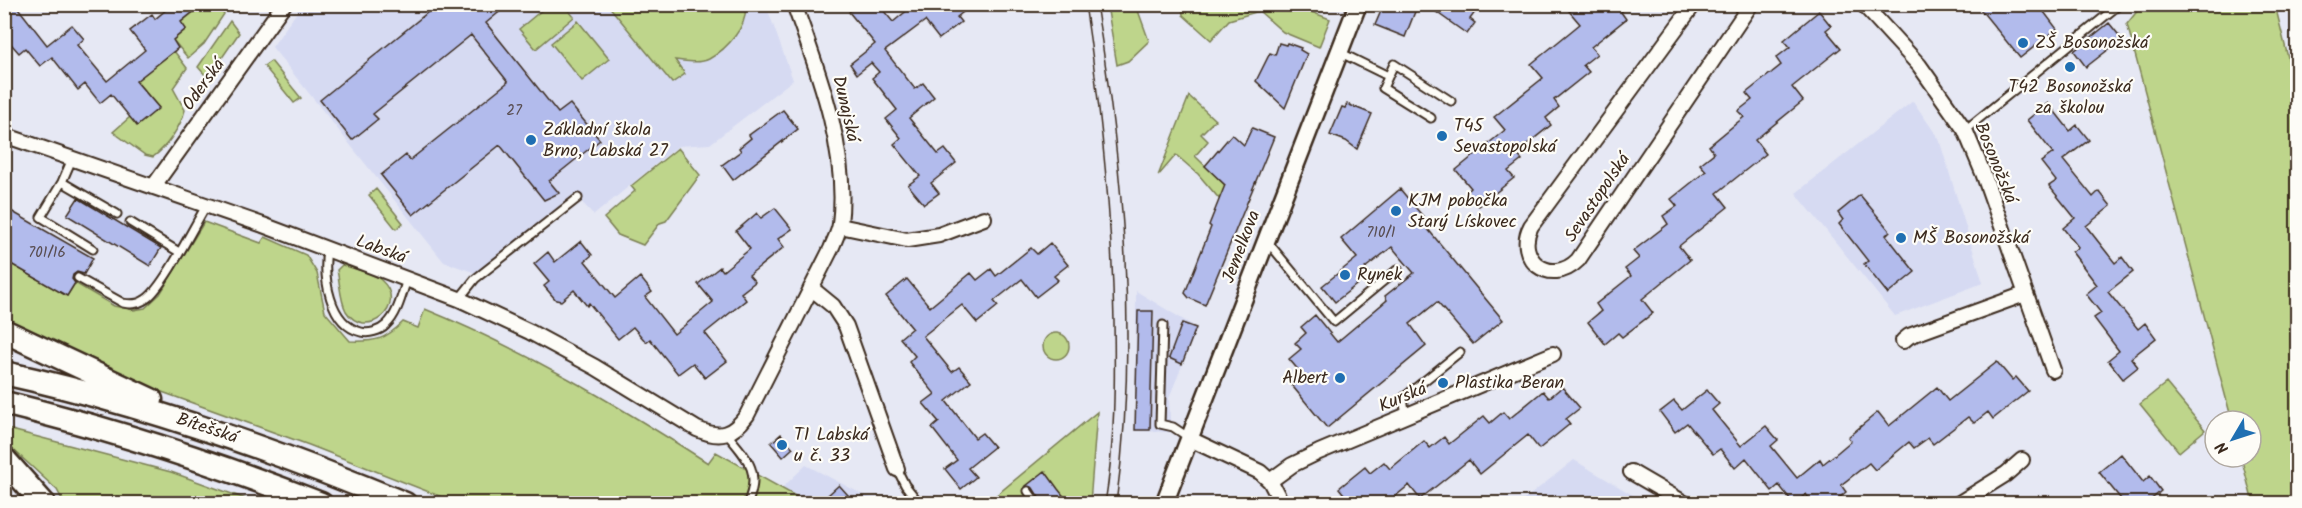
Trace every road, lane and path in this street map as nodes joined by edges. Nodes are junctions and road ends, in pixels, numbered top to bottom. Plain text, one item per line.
1 (284, 4) edge
2 (794, 4) edge
3 (1358, 4) edge
4 (1694, 4) edge
5 (1751, 4) edge
6 (1863, 4) edge
7 (2120, 4) edge
8 (1339, 52) junction
9 (1388, 76) junction
10 (1451, 101) dead end
11 (1431, 118) dead end
12 (1965, 130) junction
13 (4, 135) edge
14 (72, 159) junction
15 (62, 182) junction
16 (153, 187) junction
17 (578, 198) dead end
18 (206, 206) junction
19 (117, 214) dead end
20 (984, 218) dead end
21 (130, 222) dead end
22 (840, 226) junction
23 (1266, 240) junction
24 (93, 249) dead end
25 (327, 250) junction
26 (179, 252) junction
27 (1398, 269) dead end
28 (78, 278) dead end
29 (407, 279) junction
30 (811, 288) junction
31 (2025, 294) junction
32 (459, 299) junction
33 (1163, 325) dead end
34 (4, 331) edge
35 (1903, 341) dead end
36 (1460, 352) dead end
37 (1553, 354) dead end
38 (2053, 370) dead end
39 (4, 373) edge
40 (4, 403) edge
41 (1406, 416) junction
42 (727, 434) junction
43 (1190, 439) junction
44 (254, 444) junction
45 (4, 459) edge
46 (2022, 460) dead end
47 (897, 469) joint
48 (1631, 472) dead end
49 (1270, 481) junction
50 (1028, 491) dead end
51 (44, 504) edge
52 (321, 504) edge
53 (405, 504) edge
54 (747, 504) edge
55 (920, 504) edge
56 (1038, 504) edge
57 (1164, 504) edge
58 (1282, 504) edge
59 (1686, 504) edge
60 (1958, 504) edge

1 - 16 street, Oderská
2 - 22 street, Dunajská
3 - 8 street, Jemelkova
4 - 5 street, Sevastopolská
6 - 12 street, Bosonožská
7 - 12 lane
8 - 9 lane
8 - 23 street, Jemelkova
9 - 10 lane
9 - 11 lane
12 - 31 street, Bosonožská
13 - 14 street, Labská
14 - 15 lane
14 - 16 street, Labská
15 - 19 lane
15 - 24 lane
16 - 18 street, Labská
17 - 32 lane
18 - 25 street, Labská
18 - 26 lane
20 - 22 street
21 - 26 lane
22 - 30 street, Dunajská
23 - 27 lane
23 - 43 street, Jemelkova
25 - 29 street, Labská
25 - 29 lane
26 - 28 lane
29 - 32 street, Labská
30 - 42 street, Dunajská
30 - 47 street
31 - 35 street
31 - 38 street, Bosonožská
32 - 42 street, Labská
33 - 43 lane
34 - 44 highway
36 - 41 lane
37 - 41 street, Kurská
39 - 44 highway, Bítešská
40 - 52 highway, Bítešská
41 - 49 street, Kurská
42 - 54 lane
43 - 49 street
43 - 57 street, Jemelkova
44 - 53 highway, Bítešská
45 - 51 highway
46 - 60 street
47 - 55 lane
48 - 59 street
49 - 58 street
50 - 56 lane

